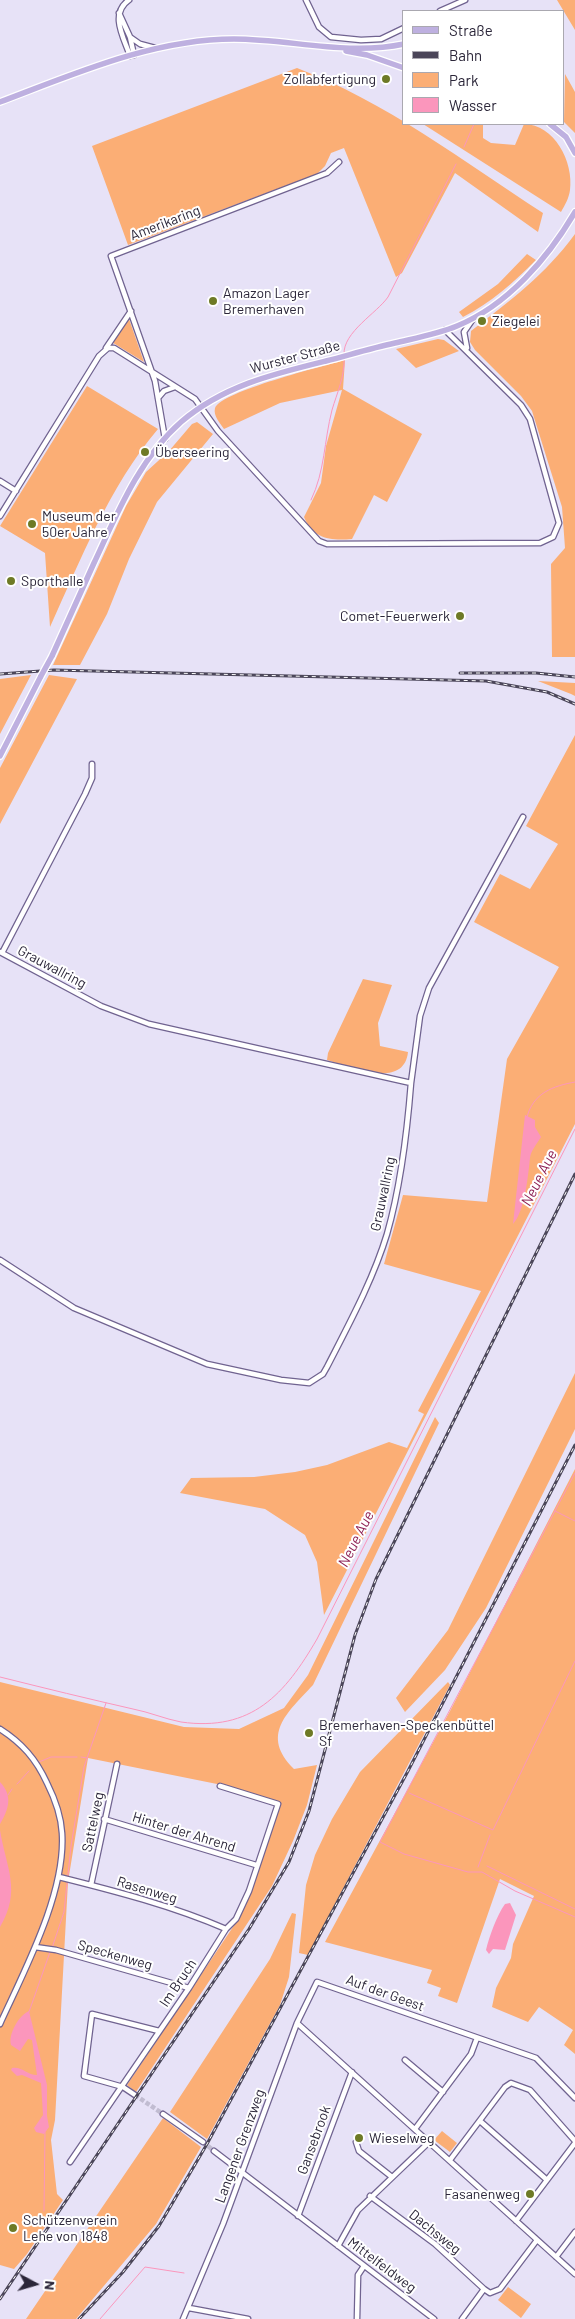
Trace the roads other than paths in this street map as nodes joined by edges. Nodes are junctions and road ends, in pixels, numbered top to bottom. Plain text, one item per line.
1 (129, 0) edge
2 (306, 0) edge
3 (465, 0) edge
4 (442, 10) edge
5 (119, 12) junction
6 (402, 29) edge
7 (130, 38) junction
8 (302, 44) junction
9 (402, 44) edge
10 (158, 49) junction
11 (132, 56) junction
12 (402, 67) edge
13 (0, 102) edge
14 (551, 125) edge
15 (575, 153) edge
16 (339, 162) dead end
17 (575, 212) edge
18 (131, 311) junction
19 (474, 318) junction
20 (445, 330) junction
21 (105, 349) junction
22 (469, 352) junction
23 (151, 372) junction
24 (175, 387) junction
25 (158, 399) junction
26 (201, 406) junction
27 (165, 439) junction
28 (0, 481) edge
29 (16, 491) junction
30 (0, 516) edge
31 (0, 756) edge
32 (92, 764) dead end
33 (522, 817) dead end
34 (1, 953) edge
35 (411, 1083) junction
36 (0, 1260) edge
37 (0, 1729) edge
38 (117, 1764) dead end
39 (220, 1786) dead end
40 (104, 1820) junction
41 (256, 1865) junction
42 (59, 1877) junction
43 (92, 1885) junction
44 (226, 1929) junction
45 (35, 1947) junction
46 (317, 1982) joint
47 (189, 1988) junction
48 (297, 2022) junction
49 (0, 2024) edge
50 (159, 2031) junction
51 (477, 2038) junction
52 (405, 2060) dead end
53 (352, 2072) junction
54 (122, 2087) junction
55 (443, 2092) junction
56 (135, 2095) tunnel mouth
57 (575, 2098) edge
58 (163, 2114) tunnel mouth
59 (480, 2121) junction
60 (415, 2129) junction
61 (203, 2142) tunnel mouth
62 (356, 2142) dead end
63 (429, 2142) junction
64 (575, 2142) edge
65 (214, 2151) tunnel mouth
66 (450, 2160) junction
67 (70, 2162) dead end
68 (242, 2172) junction
69 (392, 2177) junction
70 (547, 2180) junction
71 (370, 2196) junction
72 (298, 2216) junction
73 (516, 2221) junction
74 (575, 2232) edge
75 (538, 2240) junction
76 (338, 2246) junction
77 (556, 2257) junction
78 (364, 2266) junction
79 (575, 2274) edge
80 (484, 2289) junction
81 (189, 2308) junction
82 (432, 2318) edge
83 (183, 2319) edge
84 (248, 2319) edge
85 (357, 2319) edge
86 (462, 2319) edge

1 - 5 street
2 - 6 street
3 - 4 street
5 - 7 street
5 - 11 street
7 - 10 street
7 - 11 street
8 - 9 main road
8 - 10 main road
8 - 12 main road
10 - 11 main road
11 - 13 main road
14 - 15 main road
16 - 18 street, Amerikaring
17 - 19 main road, Wurster Straße
18 - 21 street
18 - 23 street, Amerikaring
19 - 20 main road, Wurster Straße
19 - 22 street
20 - 22 street
20 - 26 main road, Wurster Straße
21 - 23 street
21 - 29 street
22 - 26 street
23 - 24 street
23 - 25 street, Amerikaring
24 - 25 street
24 - 26 street
25 - 27 street, Amerikaring
26 - 27 main road, Wurster Straße
27 - 31 main road, Wurster Straße, bridge
28 - 29 street
29 - 30 street
32 - 34 street, Grauwallring
33 - 35 street
34 - 35 street, Grauwallring
35 - 36 street, Grauwallring
37 - 42 street
38 - 40 street, Sattelweg
39 - 41 street, Im Bruch
40 - 41 street, Hinter der Ahrend
40 - 43 street, Sattelweg
41 - 44 street, Im Bruch
42 - 43 street, Rasenweg
42 - 45 street
43 - 44 street, Rasenweg
44 - 47 street, Im Bruch
45 - 47 street, Speckenweg
45 - 49 street
46 - 48 street, Langener Grenzweg
46 - 51 street, Auf der Geest
47 - 50 street, Im Bruch
48 - 53 street
48 - 68 street, Langener Grenzweg
50 - 54 street, Im Bruch
50 - 54 street
51 - 55 street
51 - 57 street
52 - 55 street
53 - 60 street
53 - 72 street, Gansebrook
54 - 56 street
54 - 67 street, Im Bruch
55 - 60 street
58 - 61 street
59 - 64 street
59 - 66 street
59 - 70 street
60 - 63 street
62 - 69 street
63 - 66 street
63 - 69 street
64 - 70 street
65 - 68 street, Mittelfeldweg
66 - 73 street
68 - 72 street, Mittelfeldweg
68 - 81 street, Langener Grenzweg
69 - 71 street
70 - 73 street
71 - 76 street
71 - 80 street, Dachsweg
72 - 76 street, Mittelfeldweg
73 - 75 street
74 - 77 street
75 - 77 street
75 - 80 street
76 - 78 street, Mittelfeldweg
77 - 79 street
78 - 82 street, Mittelfeldweg
78 - 85 street
80 - 86 street
81 - 83 street, Langener Grenzweg
81 - 84 street

